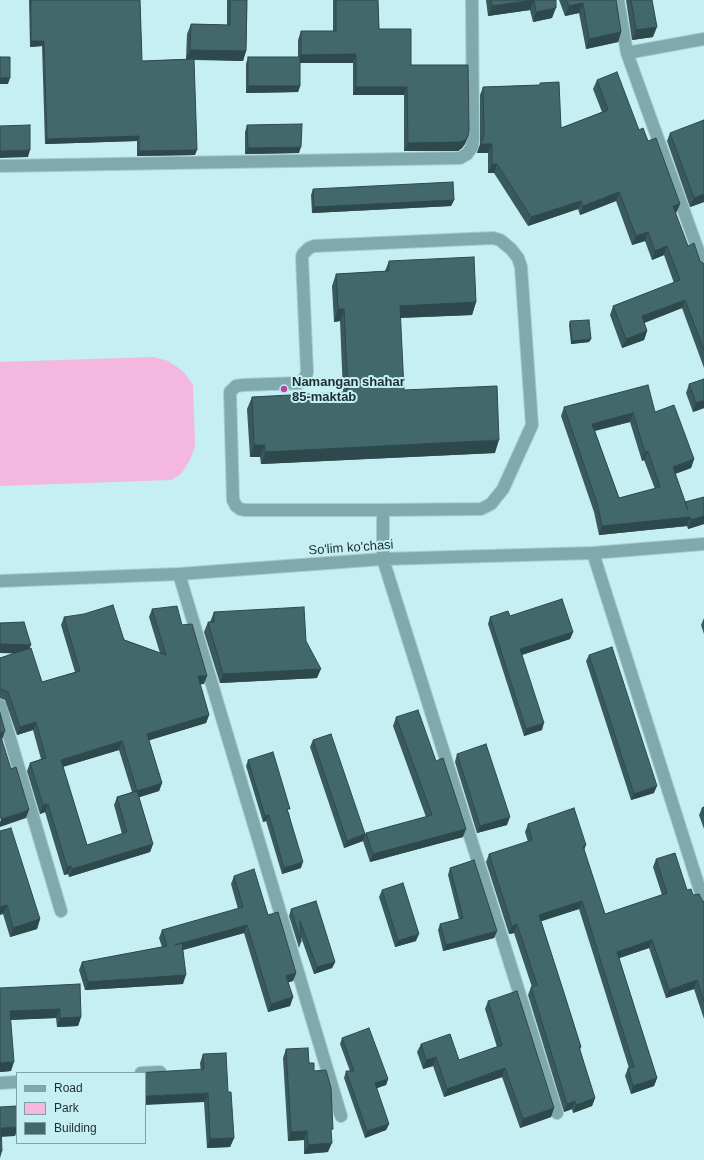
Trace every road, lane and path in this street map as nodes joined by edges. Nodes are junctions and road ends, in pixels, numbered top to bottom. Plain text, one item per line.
1 (472, 0) edge
2 (618, 0) edge
3 (704, 39) edge
4 (627, 53) junction
5 (0, 166) edge
6 (704, 267) edge
7 (383, 510) junction
8 (704, 544) edge
9 (593, 553) junction
10 (383, 559) junction
11 (180, 574) junction
12 (0, 581) edge
13 (0, 705) edge
14 (704, 903) edge
15 (61, 911) dead end
16 (160, 1072) edge
17 (146, 1073) edge
18 (16, 1082) edge
19 (0, 1083) edge
20 (556, 1113) dead end
21 (341, 1116) dead end

1 - 5 street
2 - 4 street
3 - 4 street
4 - 6 street
7 - 7 street
7 - 10 street
8 - 9 street, So'lim ko'chasi
9 - 10 street, So'lim ko'chasi
9 - 14 street
10 - 11 street, So'lim ko'chasi
10 - 20 street
11 - 12 street, So'lim ko'chasi
11 - 21 street
13 - 15 street
16 - 17 street
18 - 19 street

